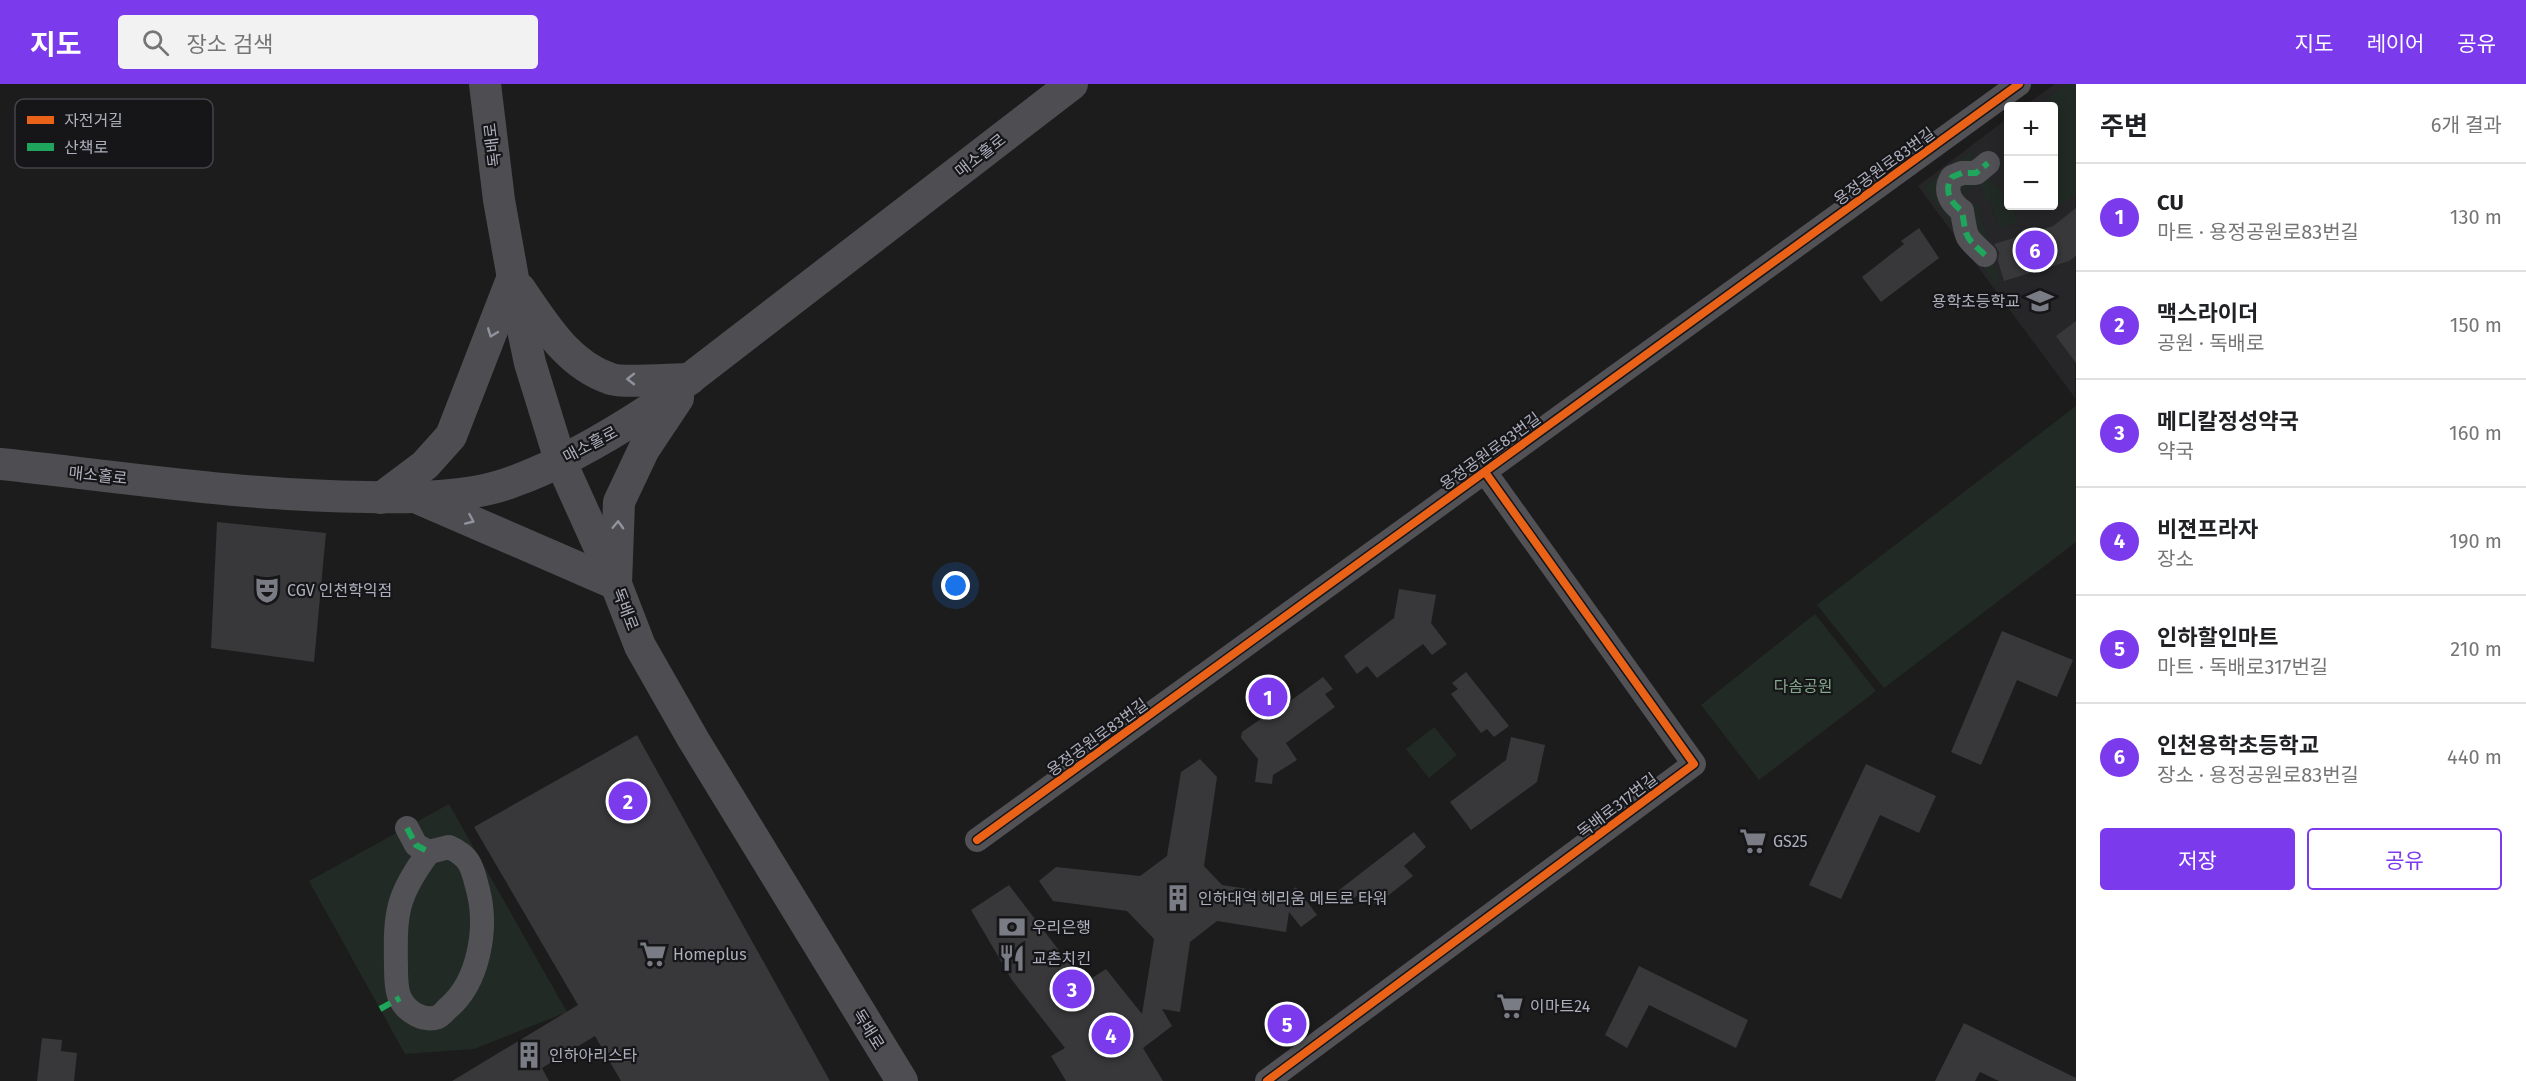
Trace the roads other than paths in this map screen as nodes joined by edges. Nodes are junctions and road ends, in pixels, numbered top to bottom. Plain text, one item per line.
1 (485, 84) edge
2 (1072, 84) edge
3 (2019, 84) edge
4 (1988, 163) dead end
5 (1985, 255) dead end
6 (513, 279) junction
7 (690, 379) junction
8 (560, 460) junction
9 (0, 464) edge
10 (1485, 472) junction
11 (381, 498) junction
12 (416, 498) junction
13 (616, 584) junction
14 (407, 828) dead end
15 (977, 840) dead end
16 (429, 852) junction
17 (902, 1081) edge
18 (1267, 1081) edge

1 - 6 main road, 독배로
2 - 7 main road, 매소홀로
3 - 10 street, 용정공원로83번길
4 - 5 street
7 -> 6 main road
6 - 8 main road, 독배로
6 -> 11 main road
7 - 8 main road, 매소홀로
13 -> 7 main road
8 - 12 main road, 매소홀로
8 - 13 main road, 독배로
9 - 11 main road, 매소홀로
10 - 15 street, 용정공원로83번길
10 - 18 street, 독배로317번길
11 - 12 main road, 매소홀로
12 -> 13 main road
13 - 17 main road, 독배로
14 - 16 street
16 - 16 street

